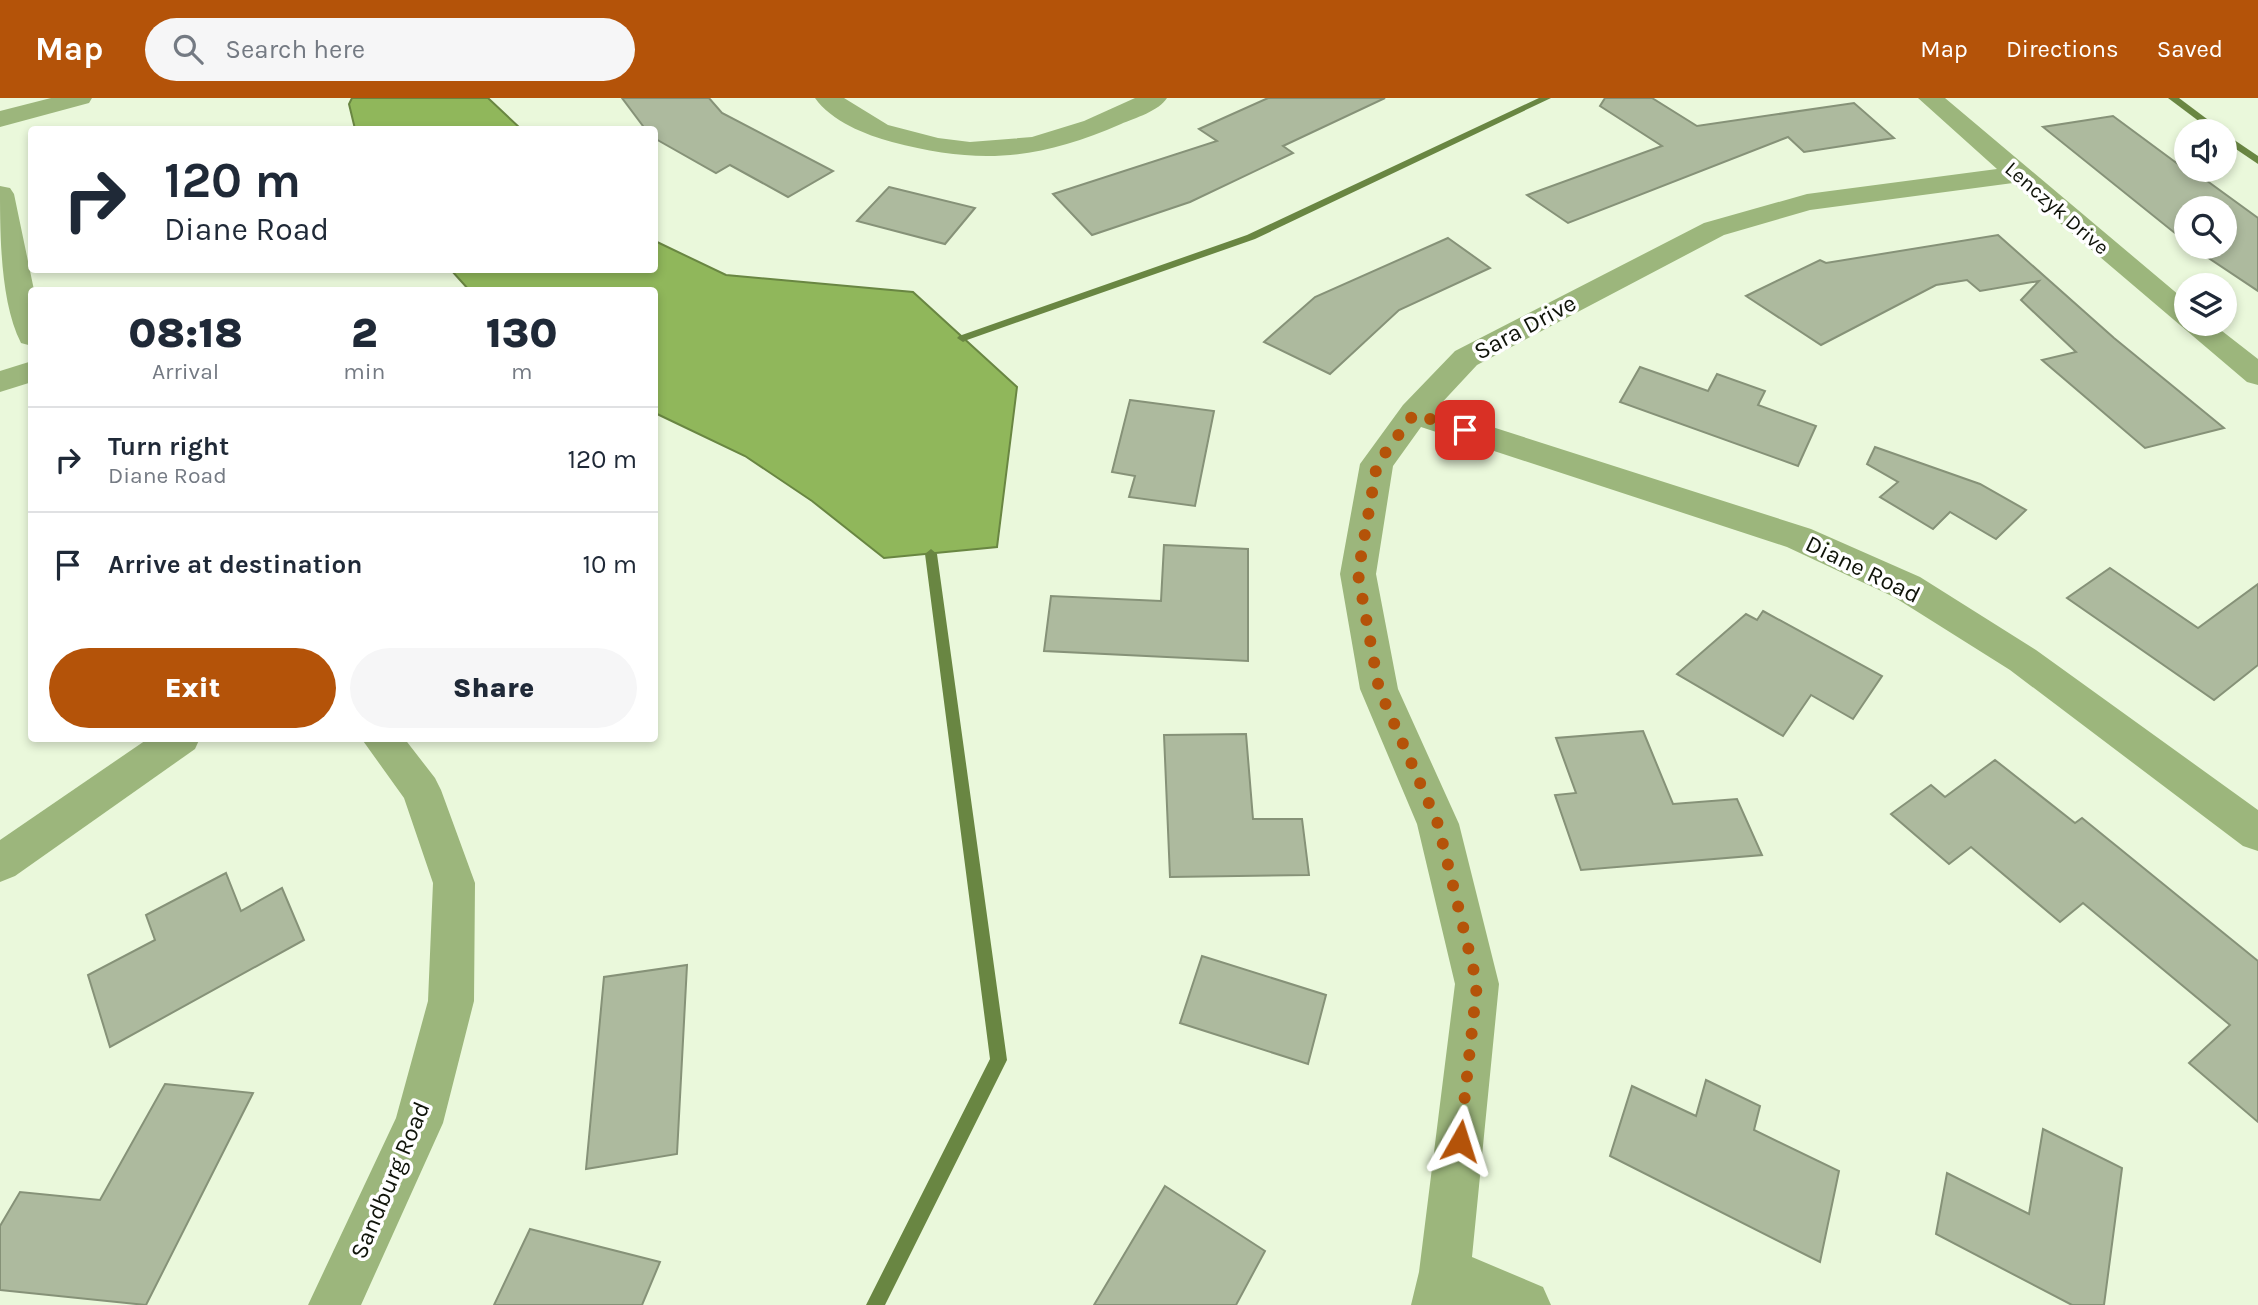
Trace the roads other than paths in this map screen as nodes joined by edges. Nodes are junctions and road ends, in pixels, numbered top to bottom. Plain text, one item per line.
1 (80, 98) edge
2 (827, 98) edge
3 (1155, 98) edge
4 (1930, 98) edge
5 (0, 119) edge
6 (2018, 174) junction
7 (0, 194) edge
8 (2174, 307) edge
9 (28, 326) edge
10 (2209, 336) edge
11 (28, 372) edge
12 (2258, 375) edge
13 (0, 382) edge
14 (1414, 414) junction
15 (175, 742) edge
16 (383, 742) edge
17 (2258, 834) edge
18 (0, 863) edge
19 (1441, 1288) edge
20 (334, 1305) edge
21 (1525, 1305) edge

1 - 5 street
2 - 3 street
4 - 6 street, Lenczyk Drive
6 - 8 street, Lenczyk Drive
6 - 14 street, Sara Drive
7 - 9 street
10 - 12 street
11 - 13 street
14 - 17 street, Diane Road
14 - 19 street, Sara Drive
15 - 18 street
16 - 20 street, Sandburg Road
19 - 21 street

